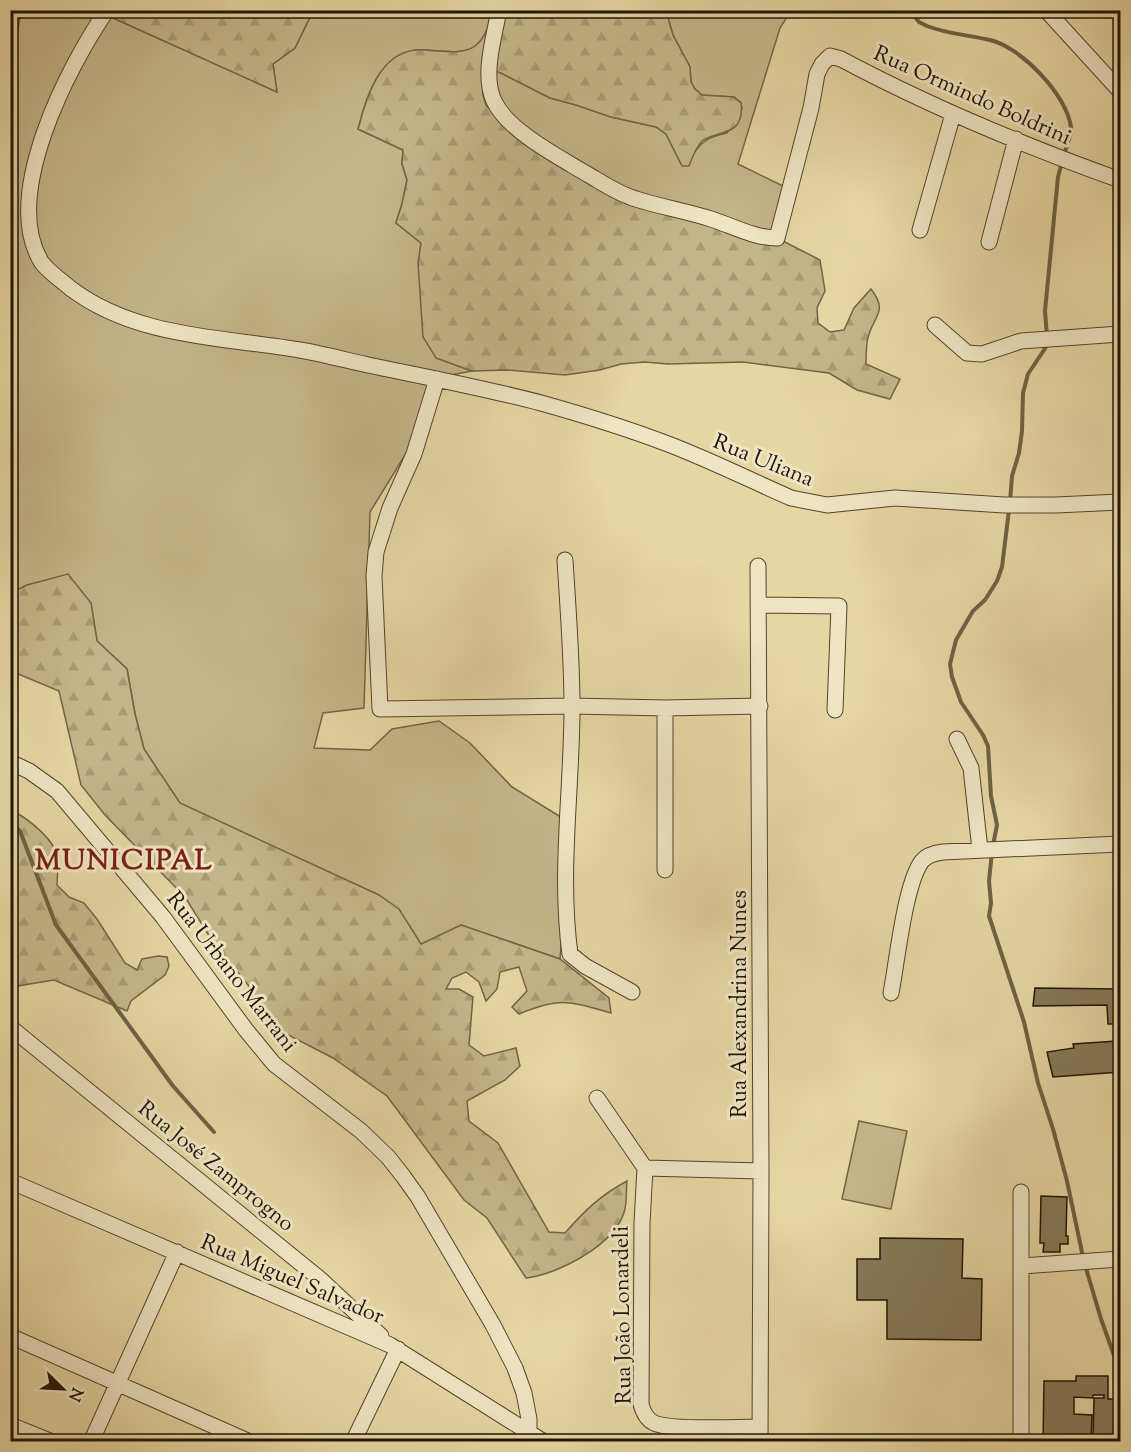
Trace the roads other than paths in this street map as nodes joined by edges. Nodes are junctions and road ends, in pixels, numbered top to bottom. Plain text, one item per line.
1 (107, 10) edge
2 (499, 10) edge
3 (1046, 10) edge
4 (1120, 91) edge
5 (953, 114) junction
6 (1016, 139) junction
7 (1120, 180) edge
8 (920, 230) dead end
9 (989, 242) dead end
10 (935, 325) dead end
11 (1120, 334) edge
12 (437, 379) junction
13 (1120, 502) edge
14 (565, 560) dead end
15 (758, 566) dead end
16 (759, 605) junction
17 (572, 706) junction
18 (760, 706) junction
19 (665, 708) junction
20 (835, 711) dead end
21 (957, 739) dead end
22 (10, 762) edge
23 (1120, 844) edge
24 (989, 850) junction
25 (665, 870) dead end
26 (632, 992) dead end
27 (891, 993) dead end
28 (10, 1027) edge
29 (597, 1098) dead end
30 (645, 1168) junction
31 (761, 1171) junction
32 (11, 1183) edge
33 (1021, 1192) dead end
34 (177, 1252) junction
35 (1120, 1259) edge
36 (1022, 1266) junction
37 (10, 1336) edge
38 (394, 1347) junction
39 (117, 1383) junction
40 (10, 1425) edge
41 (760, 1434) edge
42 (527, 1437) edge
43 (52, 1442) edge
44 (91, 1442) edge
45 (250, 1442) edge
46 (353, 1442) edge
47 (544, 1442) edge
48 (1021, 1442) edge

1 - 12 street, Rua Uliana
2 - 5 street, Rua Ormindo Boldrini
3 - 4 street
5 - 6 street, Rua Ormindo Boldrini
5 - 8 street
6 - 7 street, Rua Ormindo Boldrini
6 - 9 street
10 - 11 street
12 - 13 street, Rua Uliana
12 - 17 street
14 - 17 street
15 - 16 street, Rua Alexandrina Nunes
16 - 18 street, Rua Alexandrina Nunes
16 - 20 street
17 - 19 street
17 - 26 street
18 - 19 street
18 - 31 street, Rua Alexandrina Nunes
19 - 25 street
21 - 24 street
22 - 42 street, Rua Urbano Marrani
23 - 24 street
24 - 27 street
28 - 38 street, Rua José Zamprogno
29 - 30 street
30 - 31 street
30 - 41 street, Rua João Lonardeli
31 - 41 street, Rua Alexandrina Nunes
32 - 34 street, Rua Miguel Salvador
33 - 36 street
34 - 38 street, Rua Miguel Salvador
34 - 39 street
35 - 36 street
36 - 48 street
37 - 39 street
38 - 42 street, Rua Miguel Salvador
38 - 46 street
39 - 44 street
39 - 45 street
40 - 43 street
42 - 47 street, Rua Miguel Salvador

